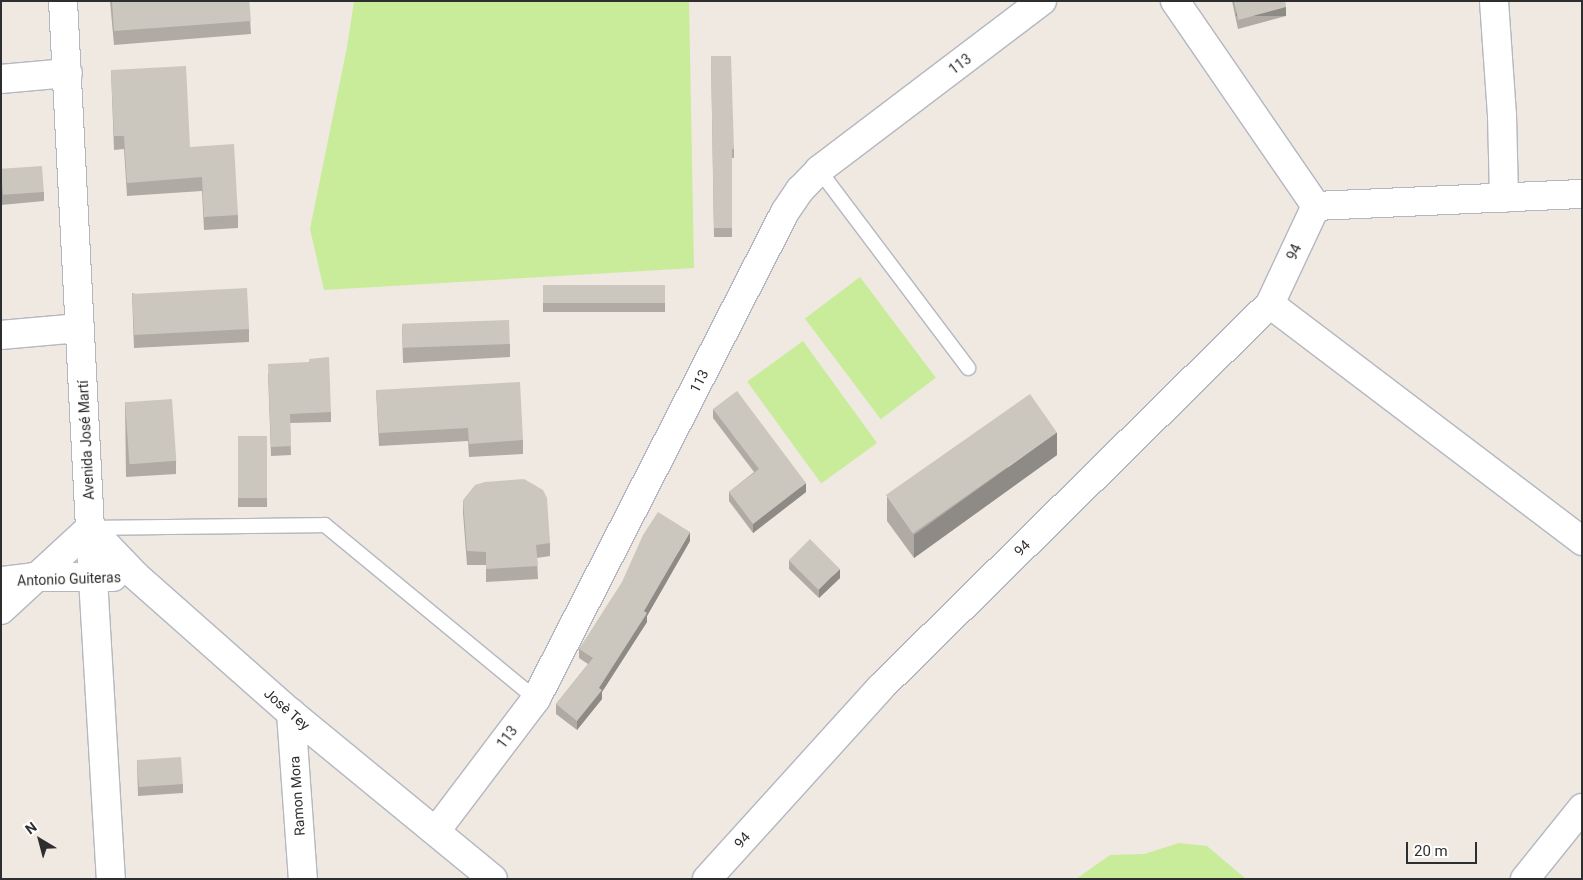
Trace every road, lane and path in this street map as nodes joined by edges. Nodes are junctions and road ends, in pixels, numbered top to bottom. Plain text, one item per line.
1 (63, 1) edge
2 (1042, 1) edge
3 (1175, 1) edge
4 (1494, 1) edge
5 (68, 73) junction
6 (1, 78) edge
7 (819, 170) junction
8 (1582, 194) edge
9 (1504, 198) junction
10 (1316, 206) junction
11 (1270, 304) junction
12 (80, 328) junction
13 (1, 335) edge
14 (968, 368) dead end
15 (90, 528) junction
16 (1582, 542) edge
17 (136, 576) junction
18 (34, 578) junction
19 (94, 578) junction
20 (1, 582) edge
21 (1, 610) edge
22 (536, 699) junction
23 (291, 713) junction
24 (1582, 808) edge
25 (436, 831) junction
26 (111, 879) edge
27 (303, 879) edge
28 (493, 879) edge
29 (708, 879) edge
30 (1525, 879) edge

1 - 5 street, Avenida José Martí
2 - 7 street, 113
3 - 10 street
4 - 9 street
5 - 6 street
5 - 12 street, Avenida José Martí
7 - 14 lane
7 - 22 street, 113
8 - 9 street
9 - 10 street
10 - 11 street, 94
11 - 16 street
11 - 29 street, 94
12 - 13 street
12 - 15 street, Avenida José Martí
15 - 17 street, Josè Tey
15 - 18 street
15 - 19 street, Avenida José Martí
15 - 22 lane
17 - 19 street, Antonio Guiteras
17 - 23 street, Josè Tey
18 - 19 street, Antonio Guiteras
18 - 20 street, Antonio Guiteras
18 - 21 street
19 - 26 street, Avenida José Martí
22 - 25 street, 113
23 - 25 street, Josè Tey
23 - 27 street, Ramon Mora
24 - 30 street
25 - 28 street, Josè Tey

